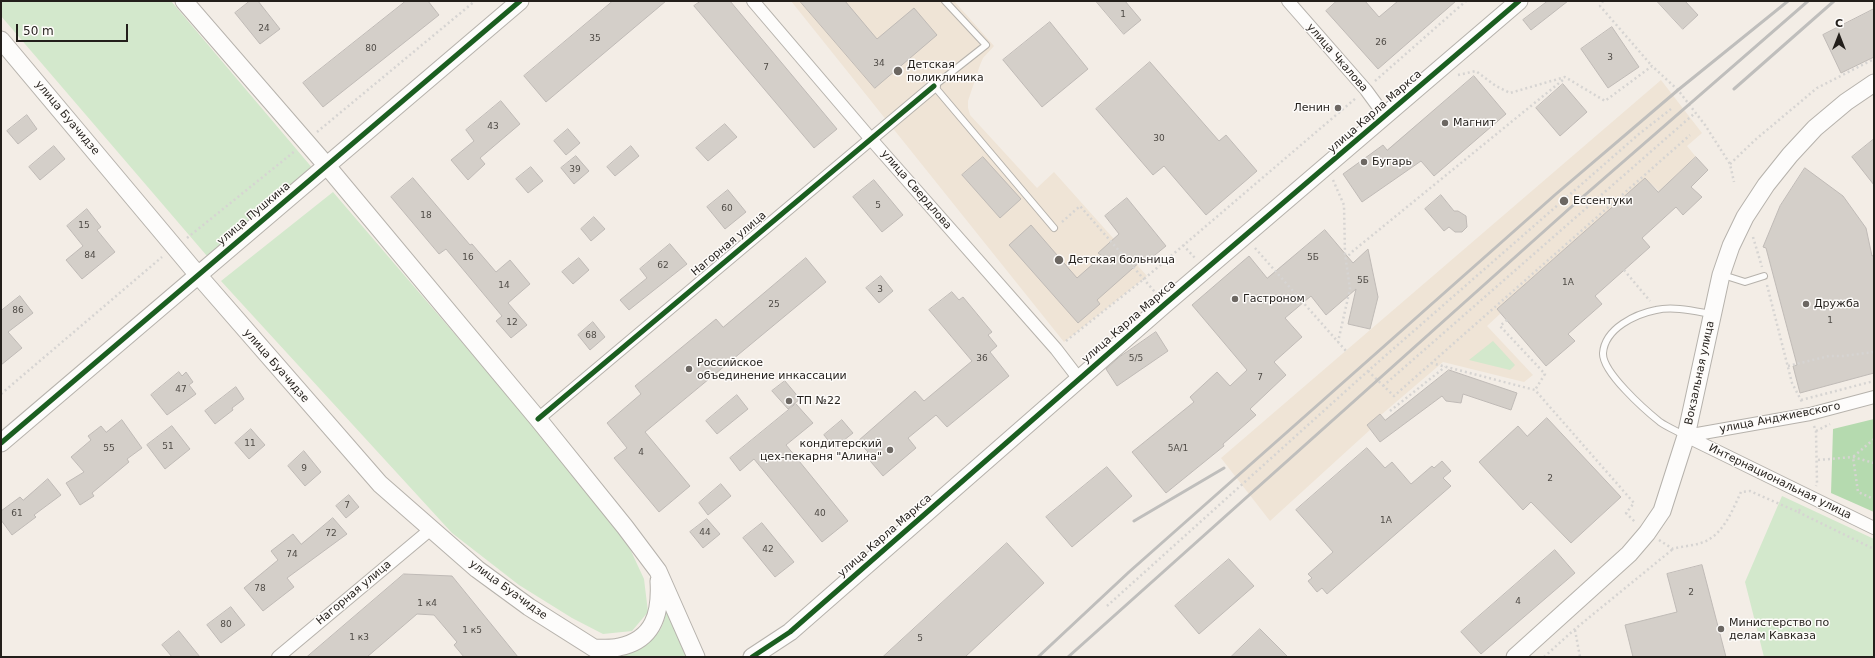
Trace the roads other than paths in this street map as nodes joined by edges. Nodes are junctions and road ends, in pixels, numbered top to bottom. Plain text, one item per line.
1 (184, 1) edge
2 (520, 1) edge
3 (754, 1) edge
4 (945, 1) edge
5 (1288, 1) edge
6 (1519, 1) edge
7 (1, 40) edge
8 (1874, 84) edge
9 (934, 86) junction
10 (1385, 116) junction
11 (870, 138) junction
12 (327, 166) junction
13 (1054, 228) road end
14 (198, 275) junction
15 (1721, 275) junction
16 (1764, 276) road end
17 (1712, 314) junction
18 (1079, 379) junction
19 (1874, 398) edge
20 (538, 419) junction
21 (1686, 436) junction
22 (1, 443) edge
23 (1874, 528) edge
24 (431, 529) junction
25 (658, 571) junction
26 (594, 648) junction
27 (278, 657) edge
28 (608, 657) edge
29 (696, 657) edge
30 (752, 657) edge
31 (1515, 657) edge

1 - 12 main road
2 - 12 main road, улица Пушкина
3 - 11 street, улица Свердлова
4 - 9 lane
5 - 10 street, улица Чкалова
6 - 10 main road, улица Карла Маркса
7 - 14 main road, улица Буачидзе
8 - 15 main road, Вокзальная улица
9 - 11 street, Нагорная улица
9 - 13 lane
10 - 18 main road, улица Карла Маркса
11 - 18 street, улица Свердлова
11 - 20 street, Нагорная улица
12 - 14 main road, улица Пушкина
12 - 20 main road
14 - 22 main road, улица Пушкина
14 - 24 main road, улица Буачидзе
15 - 16 lane
15 - 17 main road, Вокзальная улица
17 - 21 main road, Вокзальная улица
17 - 21 lane
18 - 30 main road, улица Карла Маркса
19 - 21 street, улица Анджиевского
20 - 25 main road
21 - 23 street, Интернациональная улица
21 - 31 main road, Вокзальная улица
24 - 26 main road, улица Буачидзе
24 - 27 street, Нагорная улица
25 - 26 main road
25 - 29 main road
26 - 28 main road, улица Буачидзе

